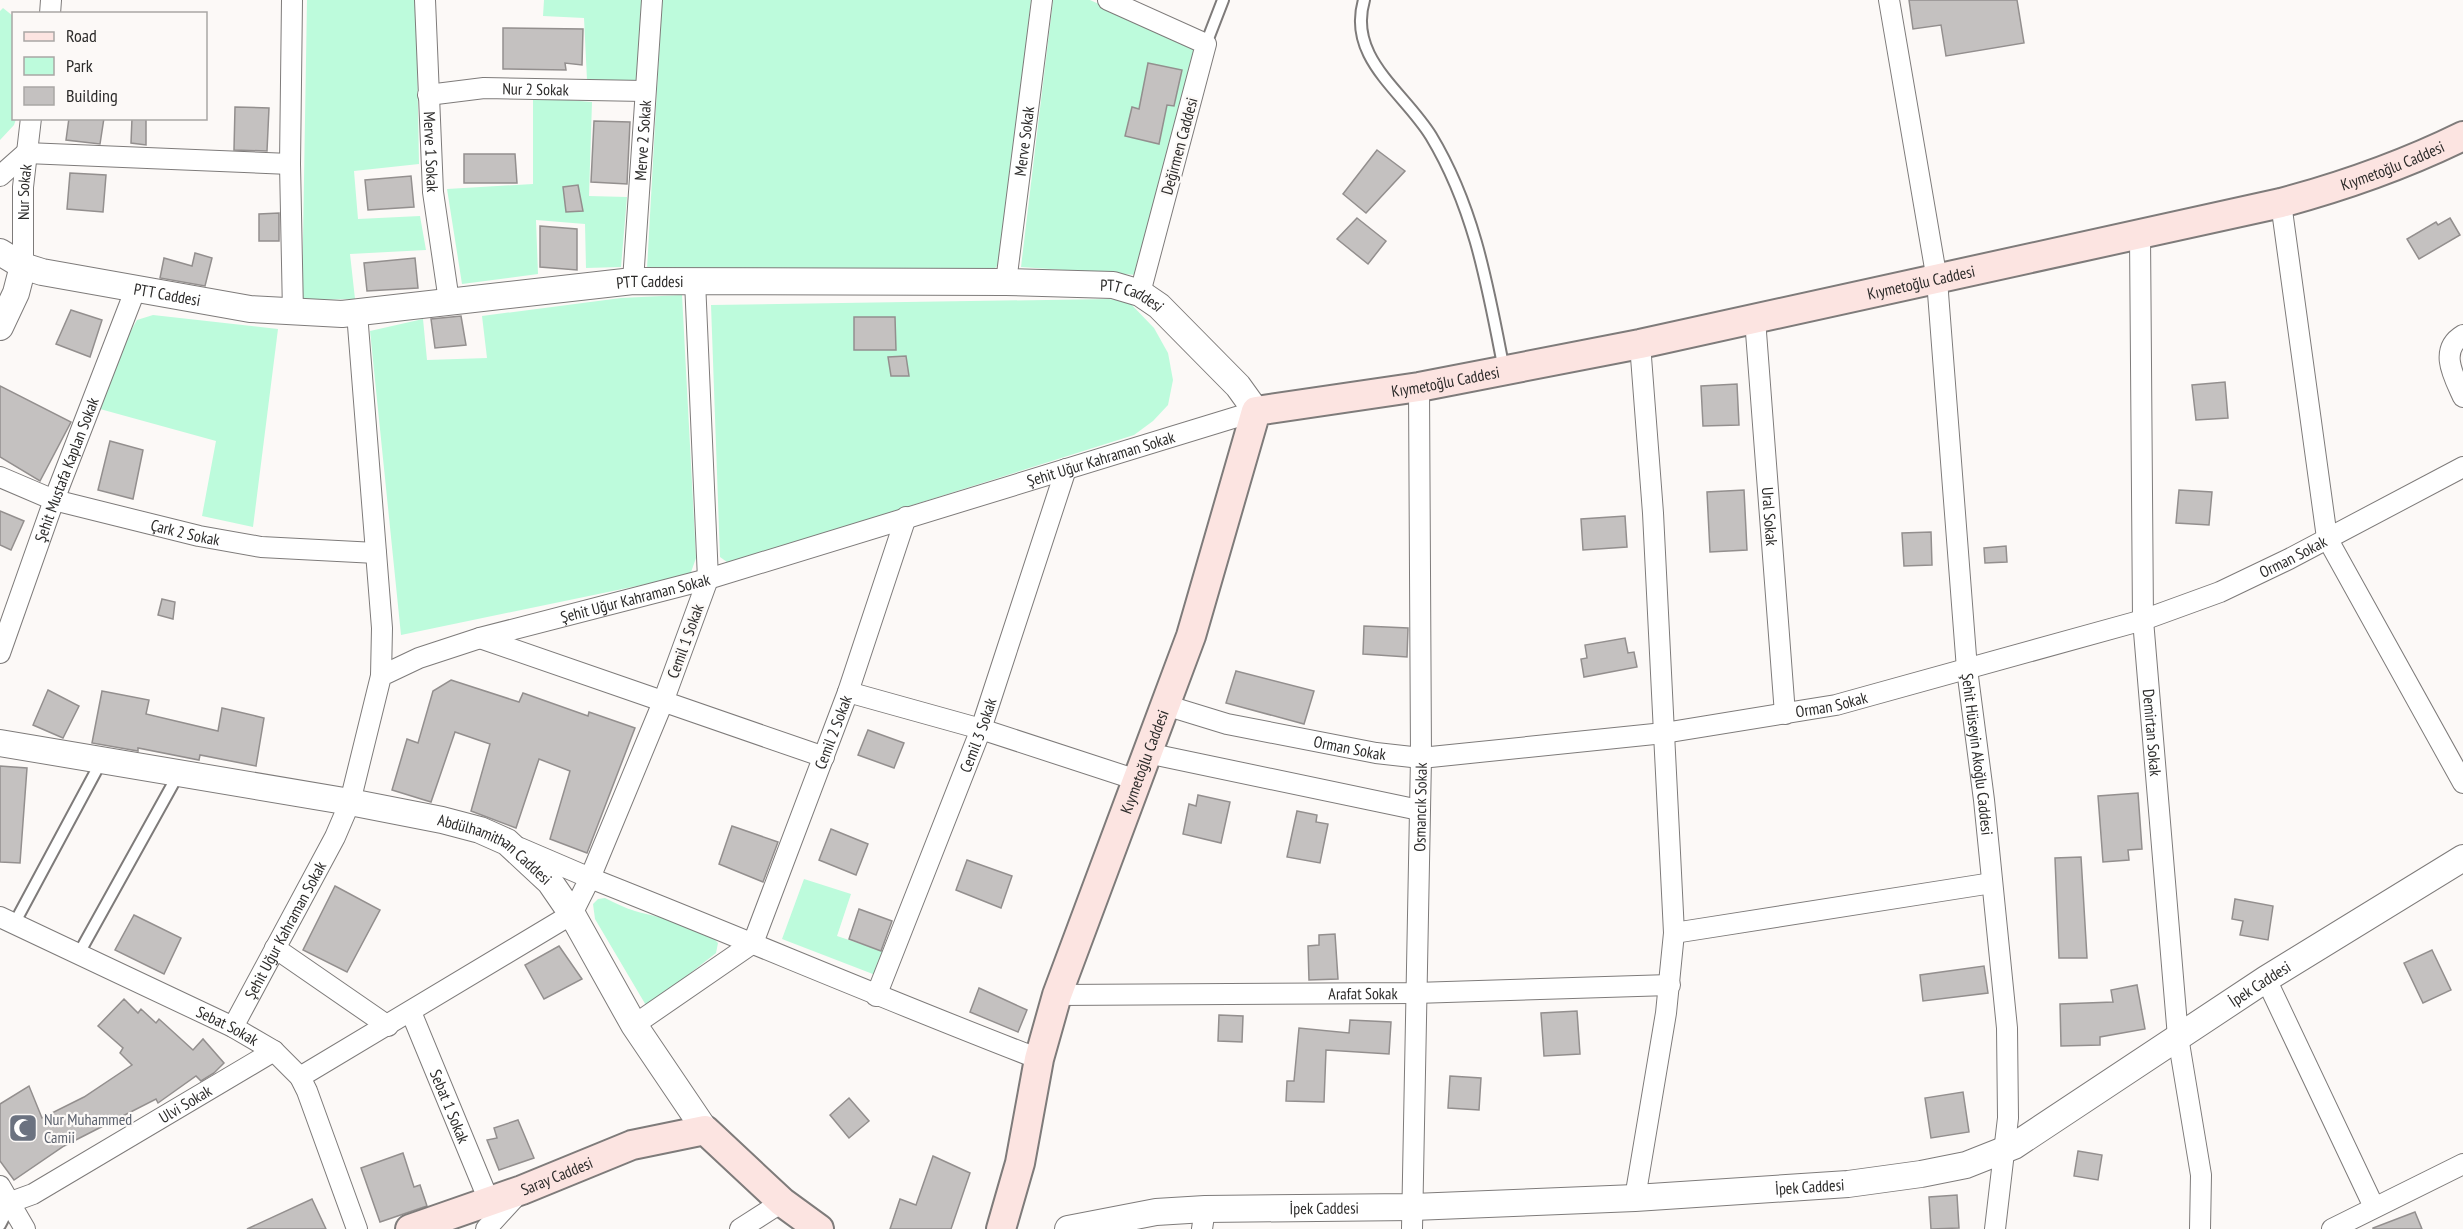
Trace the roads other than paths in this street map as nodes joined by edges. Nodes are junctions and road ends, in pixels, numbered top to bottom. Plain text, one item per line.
1 (292, 0) edge
2 (425, 0) edge
3 (652, 0) edge
4 (1042, 0) edge
5 (1108, 0) edge
6 (1223, 0) edge
7 (1364, 0) edge
8 (1889, 0) edge
9 (1206, 44) junction
10 (644, 91) junction
11 (429, 95) junction
12 (31, 120) edge
13 (2463, 136) edge
14 (26, 153) junction
15 (290, 164) junction
16 (0, 176) edge
17 (2281, 203) junction
18 (2140, 235) junction
19 (0, 252) edge
20 (23, 266) junction
21 (1938, 280) junction
22 (633, 281) junction
23 (695, 281) junction
24 (1006, 282) junction
25 (136, 288) junction
26 (1140, 293) junction
27 (449, 301) junction
28 (293, 313) junction
29 (357, 313) junction
30 (1755, 319) junction
31 (0, 327) edge
32 (2463, 335) edge
33 (1640, 344) junction
34 (1504, 370) junction
35 (1419, 387) junction
36 (2463, 397) edge
37 (1257, 411) junction
38 (2463, 466) edge
39 (1066, 469) junction
40 (0, 477) edge
41 (54, 500) junction
42 (906, 517) junction
43 (2327, 538) junction
44 (376, 553) junction
45 (708, 579) junction
46 (2143, 620) junction
47 (480, 638) junction
48 (0, 653) edge
49 (1967, 669) junction
50 (381, 676) junction
51 (848, 692) junction
52 (663, 702) junction
53 (1165, 705) junction
54 (1785, 714) junction
55 (981, 729) junction
56 (1664, 733) junction
57 (0, 743) edge
58 (1147, 753) junction
59 (824, 757) junction
60 (1421, 758) junction
61 (102, 760) junction
62 (179, 773) junction
63 (1137, 780) junction
64 (2463, 783) edge
65 (350, 802) junction
66 (1419, 810) junction
67 (507, 842) junction
68 (2463, 858) edge
69 (590, 879) junction
70 (1992, 883) junction
71 (572, 914) junction
72 (7, 920) edge
73 (1674, 933) junction
74 (753, 943) junction
75 (275, 948) junction
76 (78, 955) junction
77 (2265, 979) junction
78 (1670, 985) junction
79 (1415, 993) junction
80 (1057, 995) junction
81 (876, 996) junction
82 (411, 1012) junction
83 (634, 1025) junction
84 (388, 1026) junction
85 (233, 1027) junction
86 (2178, 1037) junction
87 (274, 1051) junction
88 (1039, 1059) junction
89 (300, 1077) junction
90 (705, 1130) junction
91 (2002, 1152) junction
92 (2463, 1164) edge
93 (0, 1186) edge
94 (1635, 1198) junction
95 (782, 1202) junction
96 (6, 1204) edge
97 (2374, 1207) junction
98 (487, 1215) edge
99 (1413, 1218) edge
100 (1203, 1219) edge
101 (0, 1225) edge
102 (428, 1227) edge
103 (26, 1229) edge
104 (357, 1229) edge
105 (741, 1229) edge
106 (819, 1229) edge
107 (1001, 1229) edge
108 (1068, 1229) edge
109 (1995, 1229) edge
110 (2200, 1229) edge
111 (2332, 1229) edge

1 - 15 street
2 - 11 street, Merve 1 Sokak
3 - 10 street, Merve 2 Sokak
4 - 24 street, Merve Sokak
5 - 9 street
6 - 9 lane, Değirmen Caddesi
7 - 34 lane
8 - 21 street, Şehit Hüseyin Akoğlu Caddesi
9 - 26 street, Değirmen Caddesi
10 - 11 street, Nur 2 Sokak
10 - 22 street, Merve 2 Sokak
11 - 27 street, Merve 1 Sokak
12 - 14 street, Nur Sokak
13 - 17 main road, Kıymetoğlu Caddesi
14 - 15 street
14 - 16 street
14 - 20 street, Nur Sokak
15 - 28 street
17 - 18 main road, Kıymetoğlu Caddesi
17 - 43 street
18 - 21 main road, Kıymetoğlu Caddesi
18 - 46 street, Demirtan Sokak
19 - 20 street, PTT Caddesi
20 - 25 street, PTT Caddesi
20 - 31 street
21 - 30 main road, Kıymetoğlu Caddesi
21 - 49 street, Şehit Hüseyin Akoğlu Caddesi
22 - 23 street, PTT Caddesi
22 - 27 street, PTT Caddesi
23 - 24 street, PTT Caddesi
23 - 45 street, Cemil 1 Sokak
24 - 26 street, PTT Caddesi
25 - 28 street, PTT Caddesi
25 - 41 street, Şehit Mustafa Kaplan Sokak
26 - 37 street, PTT Caddesi
27 - 29 street, PTT Caddesi
28 - 29 street, PTT Caddesi
29 - 44 street
30 - 33 main road, Kıymetoğlu Caddesi
30 - 54 street, Ural Sokak
32 - 36 street
33 - 34 main road, Kıymetoğlu Caddesi
33 - 56 street
34 - 35 main road, Kıymetoğlu Caddesi
35 - 37 main road, Kıymetoğlu Caddesi
35 - 60 street, Osmancık Sokak
37 - 39 street, Şehit Uğur Kahraman Sokak
37 - 53 main road, Kıymetoğlu Caddesi
38 - 43 street, Orman Sokak
39 - 42 street, Şehit Uğur Kahraman Sokak
39 - 55 street, Cemil 3 Sokak
40 - 41 street, Çark 2 Sokak
41 - 44 street, Çark 2 Sokak
41 - 48 street, Şehit Mustafa Kaplan Sokak
42 - 45 street, Şehit Uğur Kahraman Sokak
42 - 51 street, Cemil 2 Sokak
43 - 46 street, Orman Sokak
43 - 64 street
44 - 50 street
45 - 47 street, Şehit Uğur Kahraman Sokak
45 - 52 street, Cemil 1 Sokak
46 - 49 street, Orman Sokak
46 - 86 street, Demirtan Sokak
47 - 50 street, Şehit Uğur Kahraman Sokak
47 - 52 street
49 - 54 street, Orman Sokak
49 - 70 street, Şehit Hüseyin Akoğlu Caddesi
50 - 65 street, Şehit Uğur Kahraman Sokak
51 - 55 street
51 - 59 street, Cemil 2 Sokak
52 - 59 street
52 - 69 street, Cemil 1 Sokak
53 - 58 main road, Kıymetoğlu Caddesi
53 - 60 street, Orman Sokak
54 - 56 street, Orman Sokak
55 - 63 street
55 - 81 street, Cemil 3 Sokak
56 - 60 street, Orman Sokak
56 - 73 street
57 - 61 street, Abdülhamithan Caddesi
58 - 63 main road, Kıymetoğlu Caddesi
58 - 66 street
59 - 74 street, Cemil 2 Sokak
60 - 66 street, Osmancık Sokak
61 - 62 street, Abdülhamithan Caddesi
61 - 72 lane
62 - 65 street, Abdülhamithan Caddesi
62 - 76 lane
63 - 80 main road, Kıymetoğlu Caddesi
65 - 67 street, Abdülhamithan Caddesi
65 - 75 street, Şehit Uğur Kahraman Sokak
66 - 79 street, Osmancık Sokak
67 - 69 street
67 - 71 street, Abdülhamithan Caddesi
68 - 77 street, İpek Caddesi
69 - 71 street, Cemil 1 Sokak
69 - 74 street
70 - 73 street
70 - 91 street, Şehit Hüseyin Akoğlu Caddesi
71 - 82 street
71 - 83 street, Abdülhamithan Caddesi
72 - 76 street, Sebat Sokak
73 - 78 street
74 - 81 street
74 - 83 street
75 - 84 street
75 - 85 street, Şehit Uğur Kahraman Sokak
76 - 85 street, Sebat Sokak
77 - 86 street, İpek Caddesi
77 - 97 street
78 - 79 street, Arafat Sokak
78 - 94 street
79 - 80 street, Arafat Sokak
79 - 99 street, Osmancık Sokak
80 - 88 main road, Kıymetoğlu Caddesi
81 - 88 street
82 - 84 street
82 - 98 street, Sebat 1 Sokak
83 - 90 street, Abdülhamithan Caddesi
84 - 89 street
85 - 87 street, Sebat Sokak
86 - 91 street, İpek Caddesi
86 - 110 street, Demirtan Sokak
87 - 89 street, Sebat Sokak
87 - 96 street, Ulvi Sokak
88 - 107 main road, Kıymetoğlu Caddesi
89 - 104 street, Sebat Sokak
90 - 95 main road, Abdülhamithan Caddesi
90 - 98 main road, Saray Caddesi
91 - 94 street, İpek Caddesi
91 - 109 street, Şehit Hüseyin Akoğlu Caddesi
92 - 97 street
93 - 96 street
94 - 99 street, İpek Caddesi
95 - 105 street
95 - 106 main road, Abdülhamithan Caddesi
96 - 101 lane
96 - 103 street
97 - 111 street
98 - 102 main road, Saray Caddesi
99 - 100 street, İpek Caddesi
100 - 108 street, İpek Caddesi

